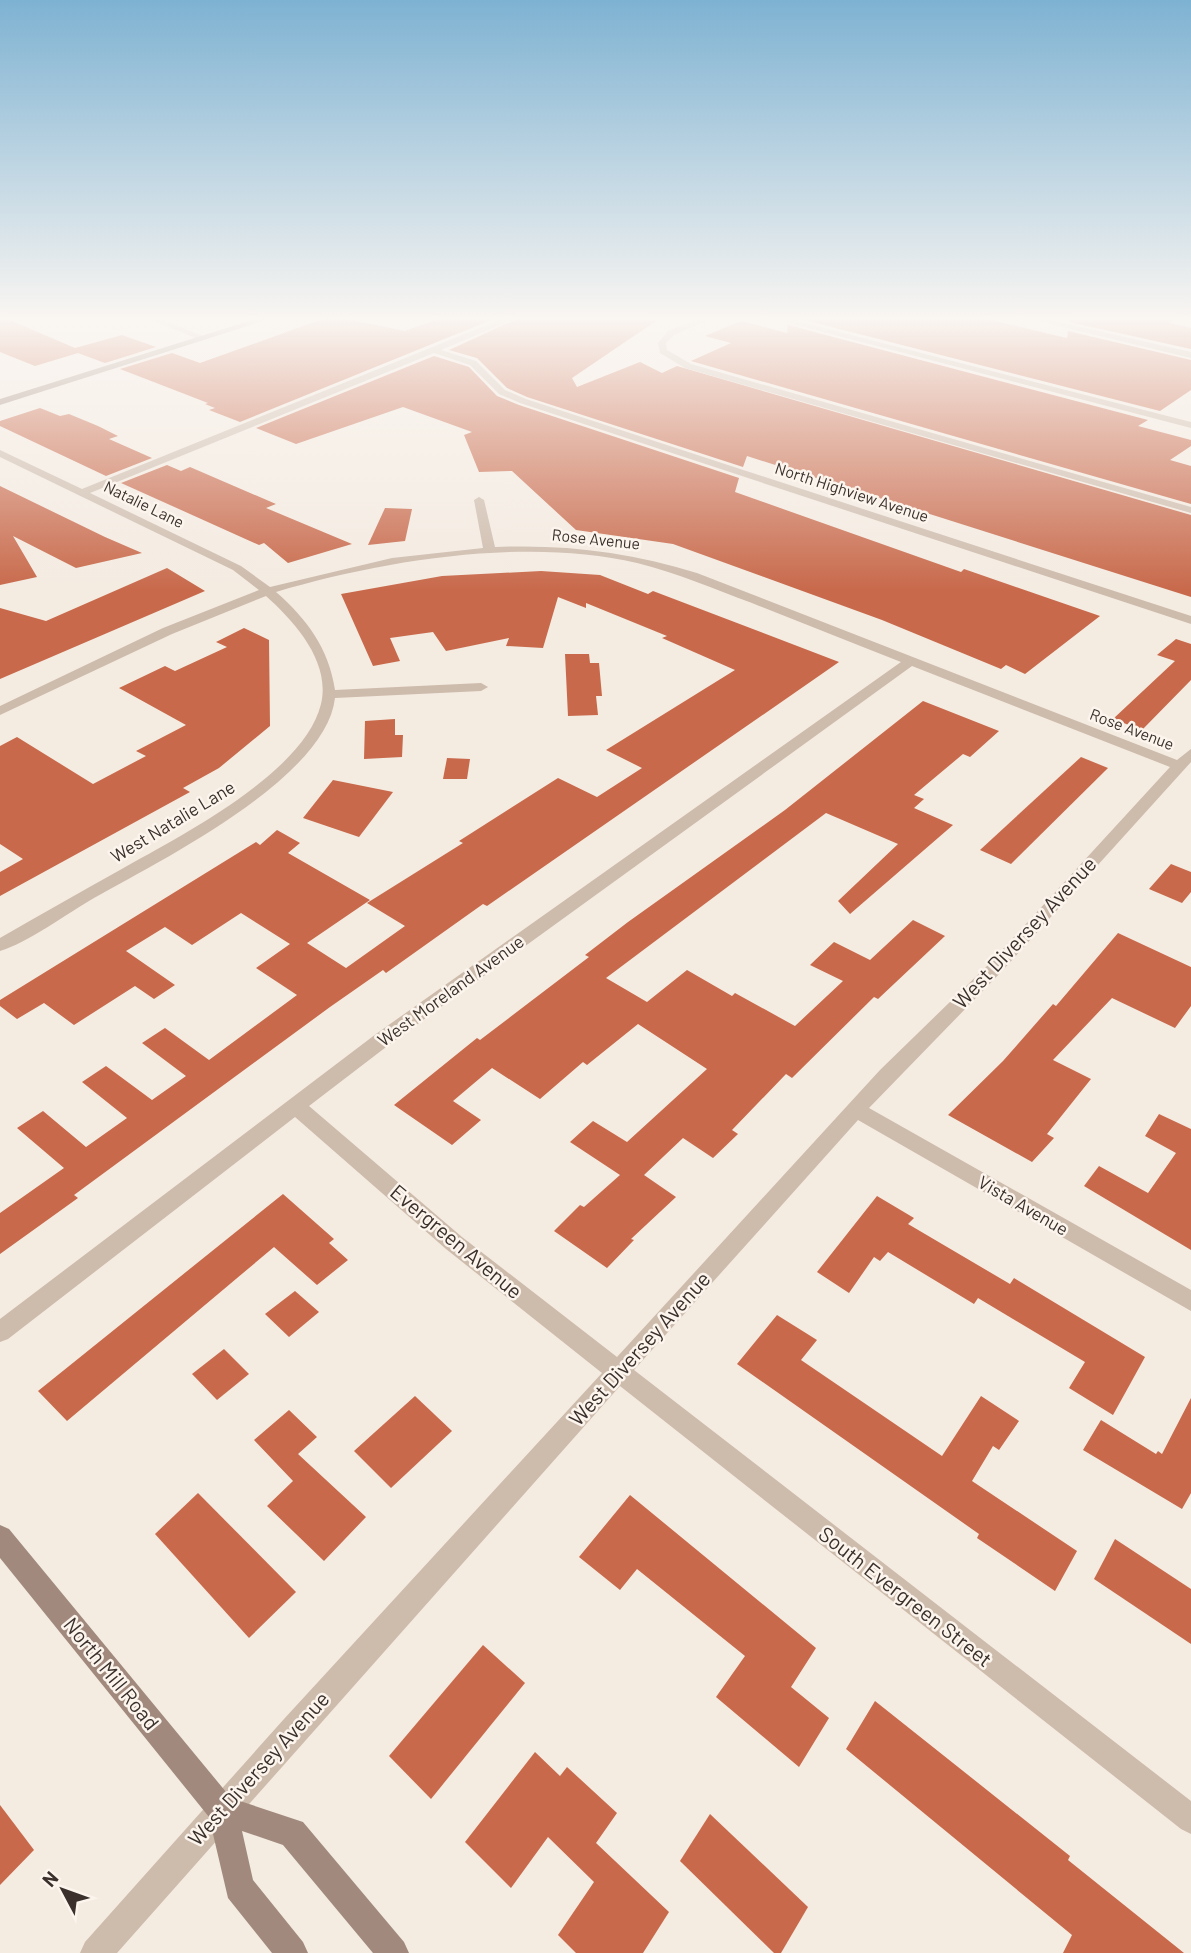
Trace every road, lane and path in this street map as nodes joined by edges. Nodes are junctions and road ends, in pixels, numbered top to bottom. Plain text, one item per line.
1 (293, 407) edge
2 (542, 407) edge
3 (832, 407) edge
4 (1121, 407) edge
5 (1191, 425) edge
6 (0, 453) edge
7 (83, 492) junction
8 (479, 500) dead end
9 (1191, 510) edge
10 (490, 552) junction
11 (270, 590) junction
12 (1191, 620) edge
13 (910, 661) junction
14 (481, 687) dead end
15 (330, 694) junction
16 (0, 710) edge
17 (1185, 760) edge
18 (0, 946) edge
19 (296, 1106) junction
20 (856, 1110) junction
21 (1191, 1301) edge
22 (0, 1332) edge
23 (619, 1374) junction
24 (0, 1538) edge
25 (222, 1810) junction
26 (1191, 1819) edge
27 (96, 1953) edge
28 (292, 1953) edge
29 (393, 1953) edge

1 - 7 street
2 - 12 street, North Highview Avenue
3 - 9 street
4 - 5 street
6 - 7 street, Natalie Lane
7 - 11 street, Natalie Lane
8 - 10 street
10 - 11 street, Rose Avenue
10 - 13 street, Rose Avenue
11 - 15 street
11 - 16 street, Rose Avenue
13 - 17 street, Rose Avenue
13 - 19 street, West Moreland Avenue
14 - 15 street
15 - 18 street, West Natalie Lane
17 - 20 street, West Diversey Avenue
19 - 22 street, West Moreland Avenue
19 - 23 street, Evergreen Avenue
20 - 21 street, Vista Avenue
20 - 23 street, West Diversey Avenue
23 - 25 street, West Diversey Avenue
23 - 26 street, South Evergreen Street
24 - 25 main road, North Mill Road
25 - 27 street, West Diversey Avenue
25 - 28 main road
25 - 29 main road

